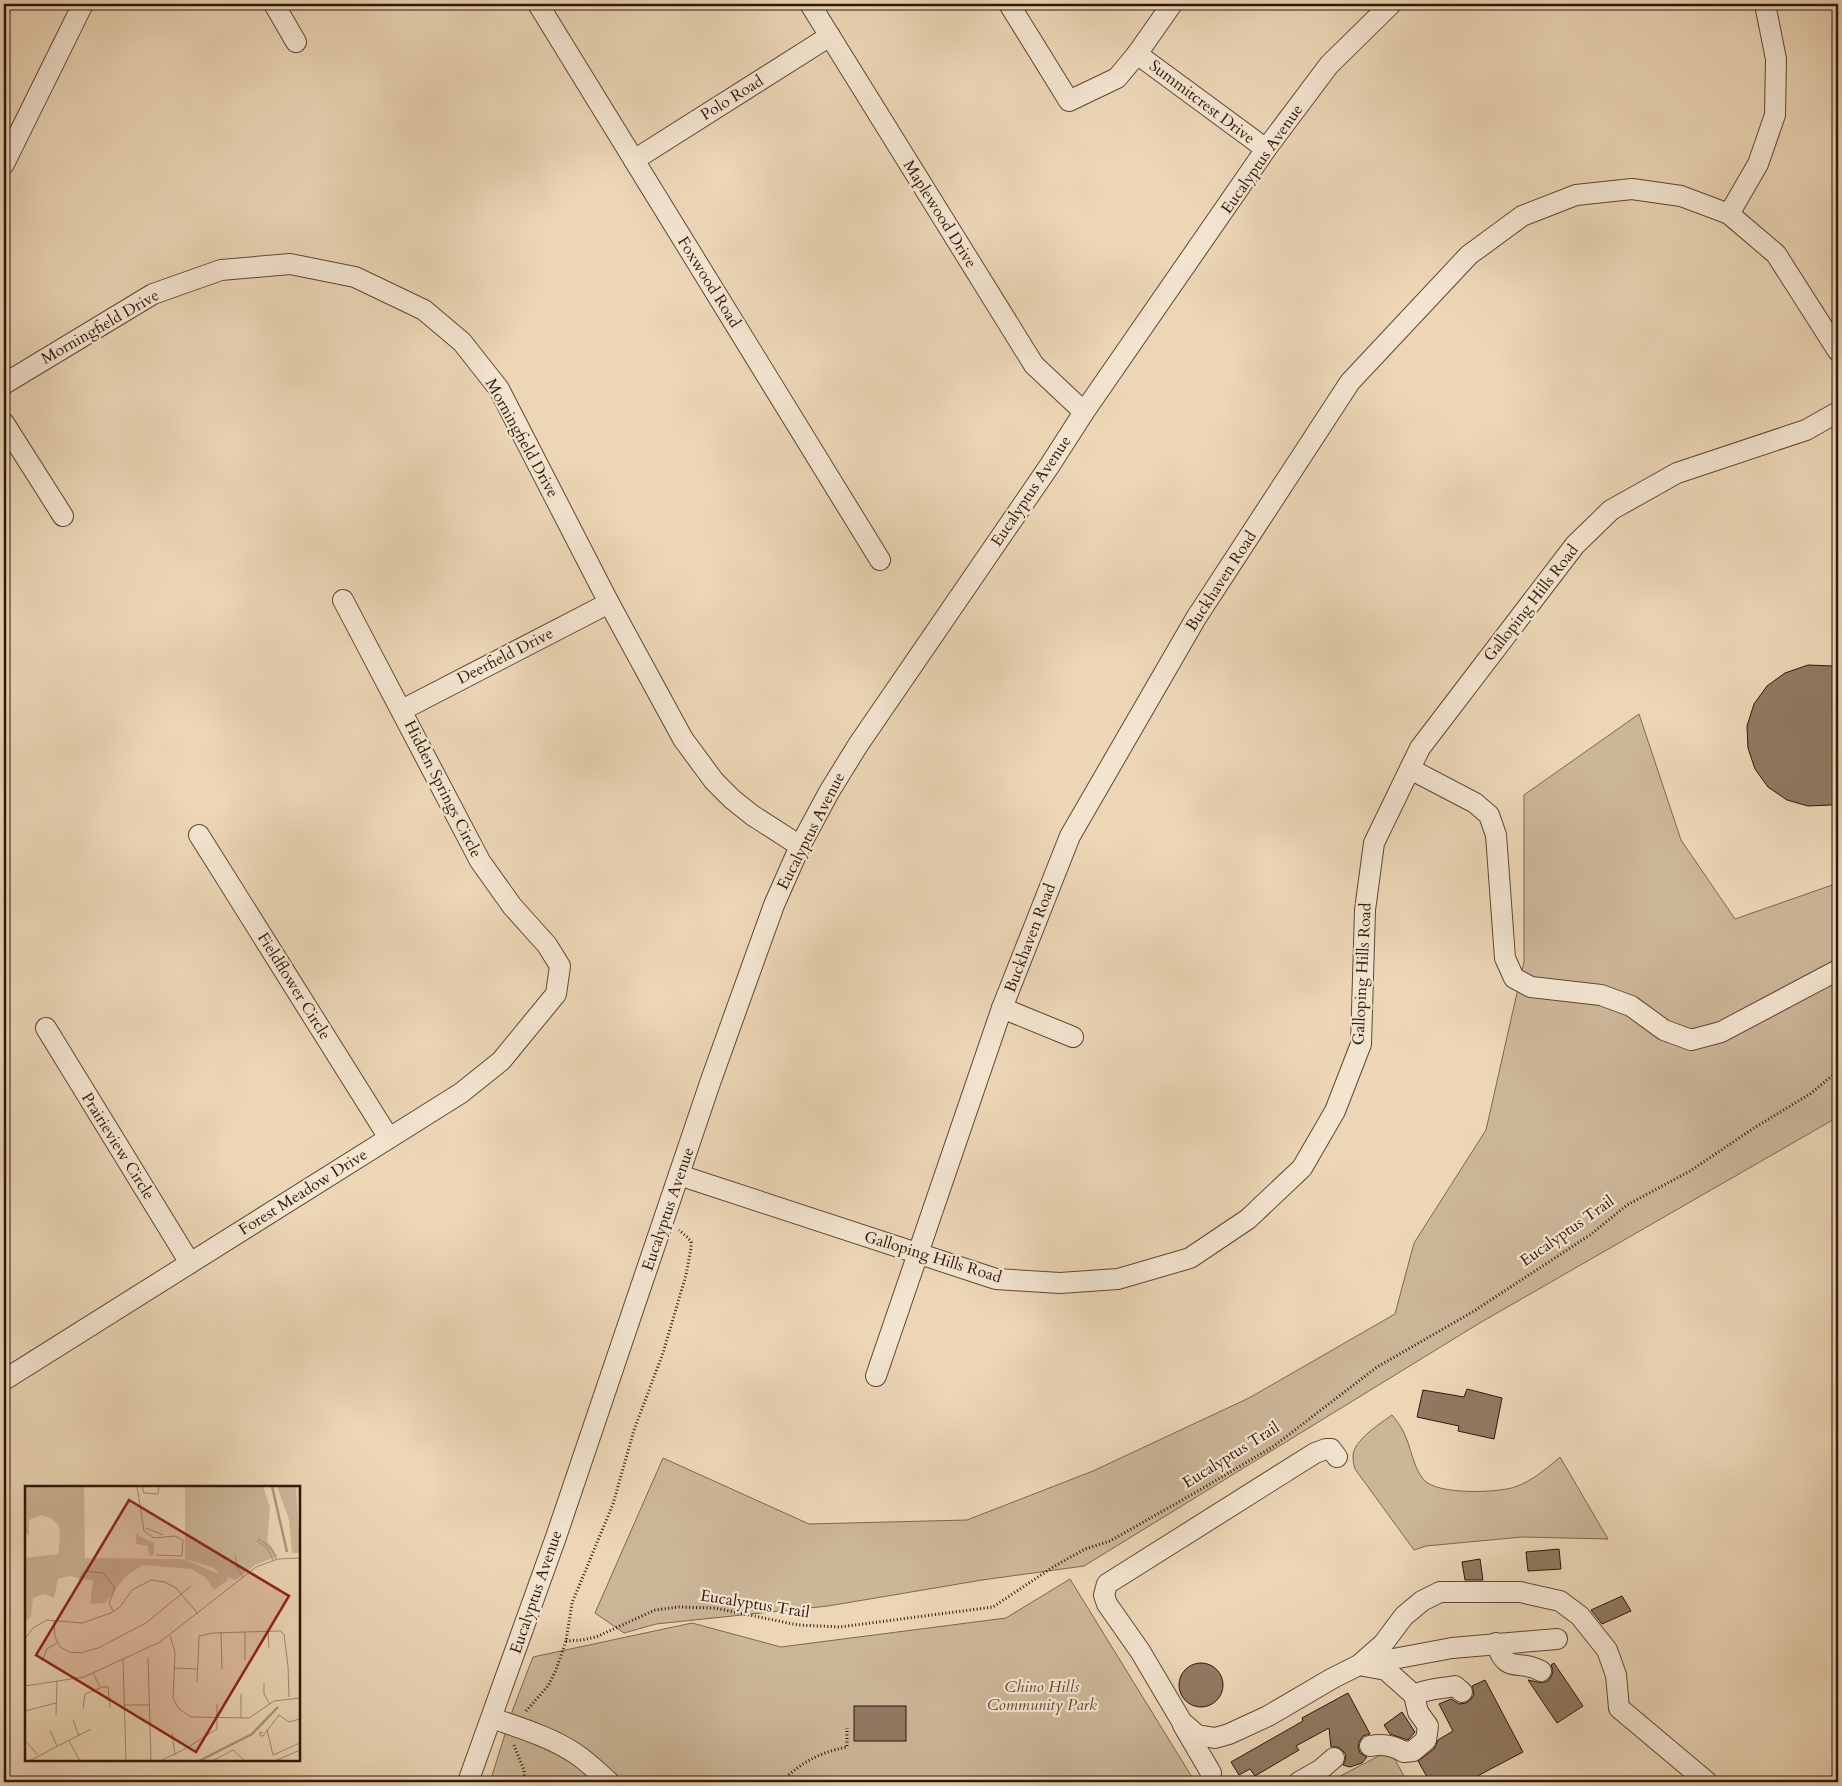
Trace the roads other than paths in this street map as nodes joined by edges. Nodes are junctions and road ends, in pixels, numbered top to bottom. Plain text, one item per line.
1 (83, 4) edge
2 (274, 4) edge
3 (538, 4) edge
4 (810, 4) edge
5 (1009, 4) edge
6 (1172, 4) edge
7 (1391, 4) edge
8 (1765, 4) edge
9 (830, 36) junction
10 (296, 42) dead end
11 (1137, 54) junction
12 (1266, 149) junction
13 (634, 160) junction
14 (4, 164) edge
15 (1729, 214) junction
16 (1838, 352) edge
17 (4, 384) edge
18 (1084, 412) junction
19 (1838, 412) edge
20 (4, 423) edge
21 (63, 516) dead end
22 (880, 560) dead end
23 (344, 600) dead end
24 (609, 603) junction
25 (402, 710) junction
26 (1410, 770) junction
27 (199, 835) dead end
28 (800, 846) junction
29 (560, 966) joint
30 (1838, 970) edge
31 (1002, 1008) junction
32 (46, 1028) dead end
33 (1073, 1037) dead end
34 (389, 1138) junction
35 (679, 1175) junction
36 (919, 1254) junction
37 (190, 1263) junction
38 (876, 1376) dead end
39 (4, 1380) edge
40 (1337, 1457) dead end
41 (1557, 1639) dead end
42 (1496, 1643) junction
43 (1359, 1665) junction
44 (1541, 1671) dead end
45 (1462, 1692) dead end
46 (1414, 1695) junction
47 (492, 1718) junction
48 (1182, 1722) junction
49 (1229, 1734) junction
50 (1370, 1746) dead end
51 (1334, 1758) dead end
52 (1214, 1778) edge
53 (468, 1782) edge
54 (609, 1782) edge
55 (1299, 1782) edge
56 (1707, 1782) edge

1 - 14 street
2 - 10 street
3 - 13 street, Foxwood Road
4 - 9 street, Maplewood Drive
5 - 11 street
6 - 11 street
7 - 12 street, Eucalyptus Avenue
8 - 15 street
9 - 13 street, Polo Road
9 - 18 street, Maplewood Drive
11 - 12 street, Summitcrest Drive
12 - 18 street, Eucalyptus Avenue
13 - 22 street, Foxwood Road
15 - 16 street, Buckhaven Road
15 - 31 street, Buckhaven Road
17 - 24 street, Morningfield Drive
18 - 28 street, Eucalyptus Avenue
19 - 26 street, Galloping Hills Road
20 - 21 street
23 - 25 street, Hidden Springs Circle
24 - 25 street, Deerfield Drive
24 - 28 street, Morningfield Drive
25 - 29 street, Hidden Springs Circle
26 - 30 street
26 - 36 street, Galloping Hills Road
27 - 34 street, Fieldflower Circle
28 - 35 street, Eucalyptus Avenue
29 - 34 street, Forest Meadow Drive
31 - 33 street
31 - 36 street, Buckhaven Road
32 - 37 street, Prairieview Circle
34 - 37 street, Forest Meadow Drive
35 - 36 street, Galloping Hills Road
35 - 47 street, Eucalyptus Avenue
36 - 38 street, Buckhaven Road
37 - 39 street, Forest Meadow Drive
40 - 48 street
41 - 42 street
42 - 43 street
42 - 44 street
43 - 46 street
43 - 49 street
43 - 56 street
45 - 46 street
46 - 50 street
47 - 53 street, Eucalyptus Avenue
47 - 54 street
48 - 49 street
48 - 52 street
49 - 52 street
51 - 55 street

